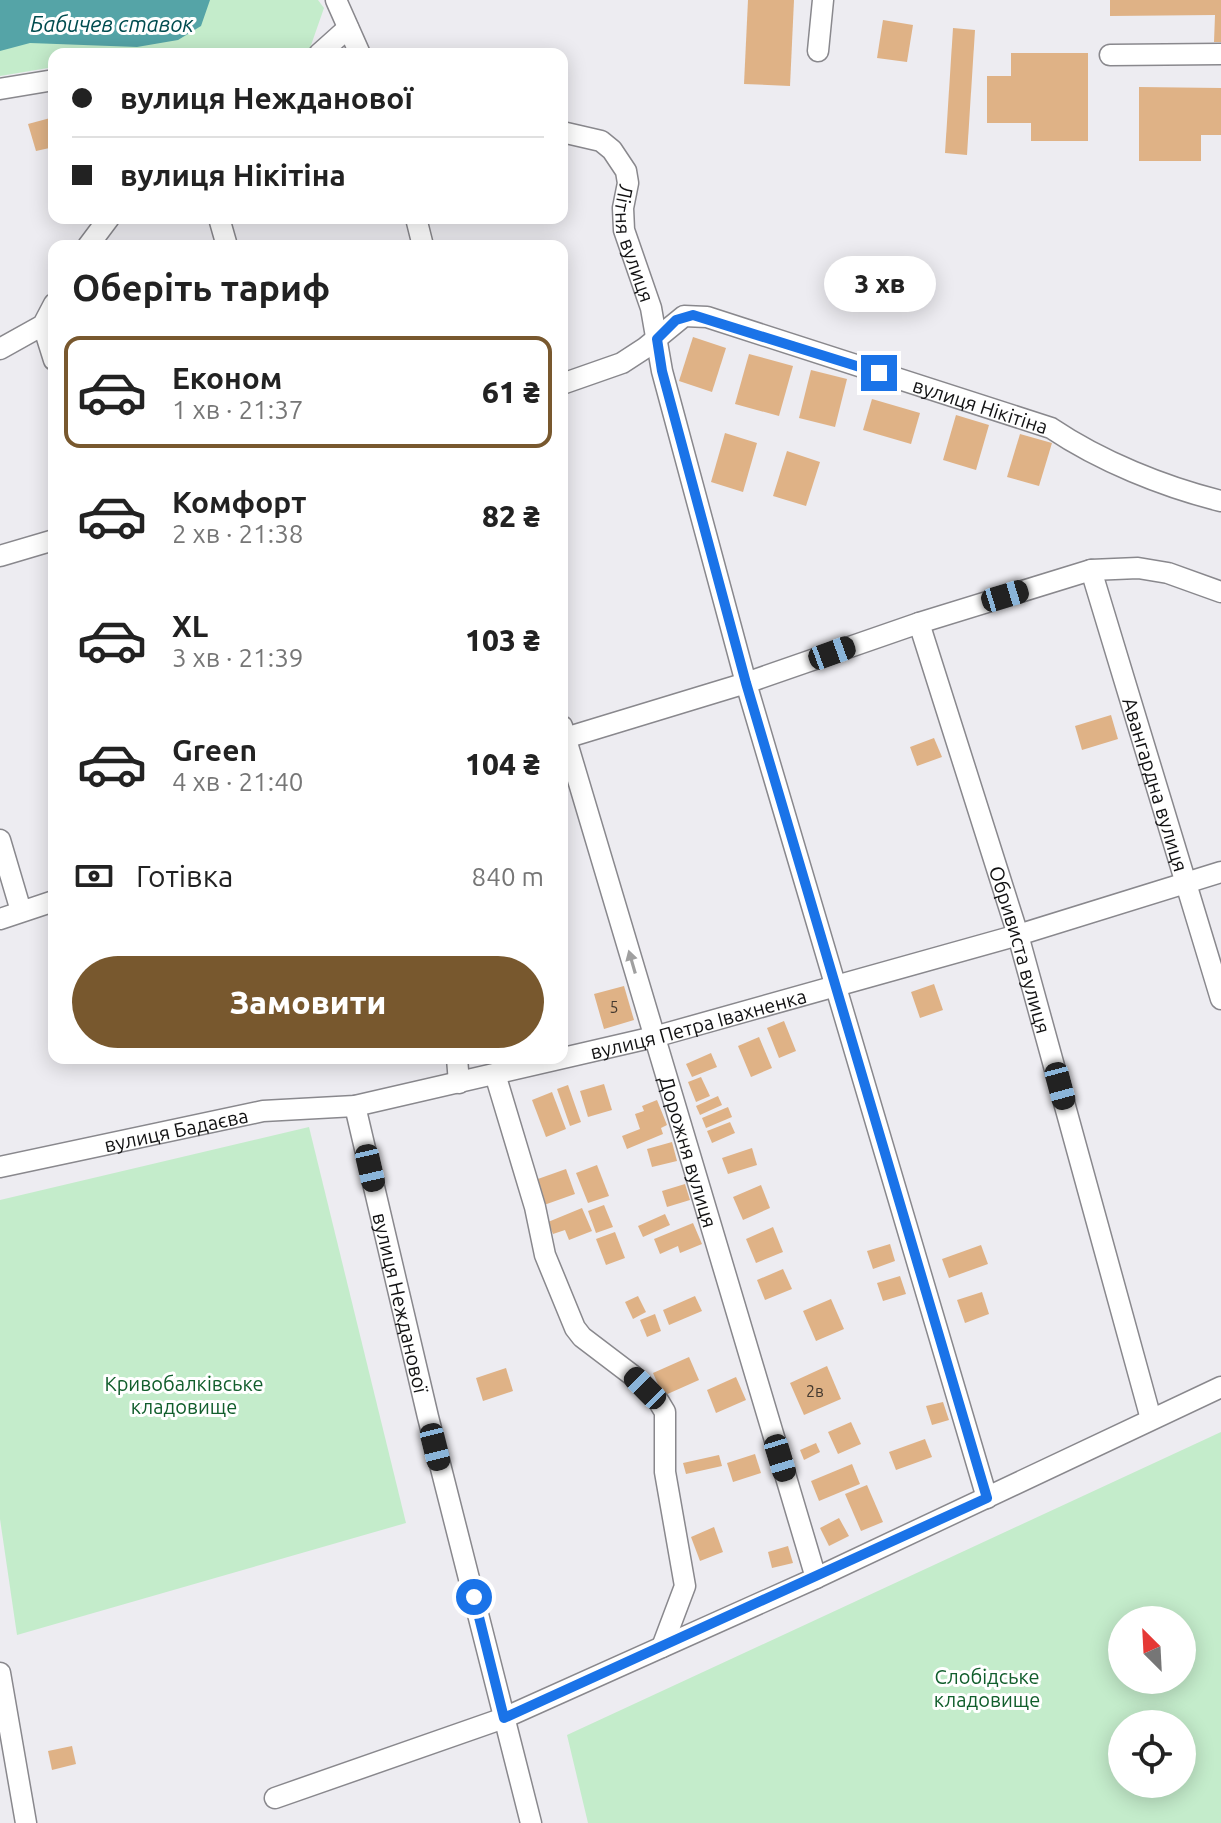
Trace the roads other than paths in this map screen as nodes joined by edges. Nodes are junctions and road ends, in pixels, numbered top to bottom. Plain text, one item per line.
1 (336, 0) edge
2 (823, 0) edge
3 (348, 28) junction
4 (326, 48) edge
5 (357, 48) edge
6 (818, 51) dead end
7 (1221, 54) edge
8 (1110, 55) dead end
9 (48, 81) edge
10 (0, 89) edge
11 (568, 133) edge
12 (48, 315) edge
13 (43, 325) junction
14 (657, 339) junction
15 (48, 341) edge
16 (0, 349) edge
17 (568, 382) edge
18 (1221, 501) edge
19 (48, 542) edge
20 (0, 556) edge
21 (1091, 570) junction
22 (1221, 592) edge
23 (919, 623) junction
24 (746, 683) junction
25 (568, 733) edge
26 (568, 751) edge
27 (0, 840) edge
28 (1221, 872) edge
29 (1187, 883) junction
30 (48, 903) edge
31 (21, 911) junction
32 (0, 919) edge
33 (1018, 935) junction
34 (836, 986) junction
35 (1221, 999) edge
36 (654, 1037) junction
37 (568, 1057) edge
38 (457, 1064) edge
39 (538, 1064) edge
40 (495, 1074) junction
41 (459, 1083) junction
42 (355, 1106) junction
43 (0, 1167) edge
44 (1221, 1387) edge
45 (1151, 1419) junction
46 (987, 1498) junction
47 (816, 1578) junction
48 (676, 1609) junction
49 (706, 1627) junction
50 (662, 1647) junction
51 (0, 1673) edge
52 (504, 1718) junction
53 (275, 1798) dead end
54 (26, 1823) edge
55 (531, 1823) edge

1 - 3 street
2 - 6 street
3 - 4 street
3 - 5 street
7 - 8 street
9 - 10 street
11 - 14 street, Літня вулиця
12 - 13 street
13 - 15 street
13 - 16 street
14 - 17 street, вулиця Нікітіна
14 - 18 street, вулиця Нікітіна
14 - 24 street, Літня вулиця
19 - 20 street
21 - 22 street
21 - 23 street
21 - 29 street, Авангардна вулиця
23 - 24 street
23 - 33 street, Обривиста вулиця
24 - 25 street
24 - 34 street, Літня вулиця
36 -> 26 street, Дорожня вулиця
27 - 31 street
28 - 29 street, вулиця Петра Івахненка
29 - 33 street, вулиця Петра Івахненка
29 - 35 street, Авангардна вулиця
30 - 31 street
31 - 32 street
33 - 34 street, вулиця Петра Івахненка
33 - 45 street, Обривиста вулиця
34 - 36 street, вулиця Петра Івахненка
34 - 46 street, Літня вулиця
36 - 37 street, вулиця Петра Івахненка
36 - 47 street, Дорожня вулиця
38 - 41 street
39 - 40 street, вулиця Петра Івахненка
40 - 41 street, вулиця Петра Івахненка
40 - 48 street
41 - 42 street, вулиця Петра Івахненка
42 - 43 street, вулиця Бадаєва
42 - 52 street, вулиця Нежданової
44 - 45 street
45 - 46 street
46 - 47 street
47 - 49 street
48 - 49 street
48 - 50 street
49 - 50 street
50 - 52 street
51 - 54 street
52 - 53 street
52 - 55 street, вулиця Нежданової

